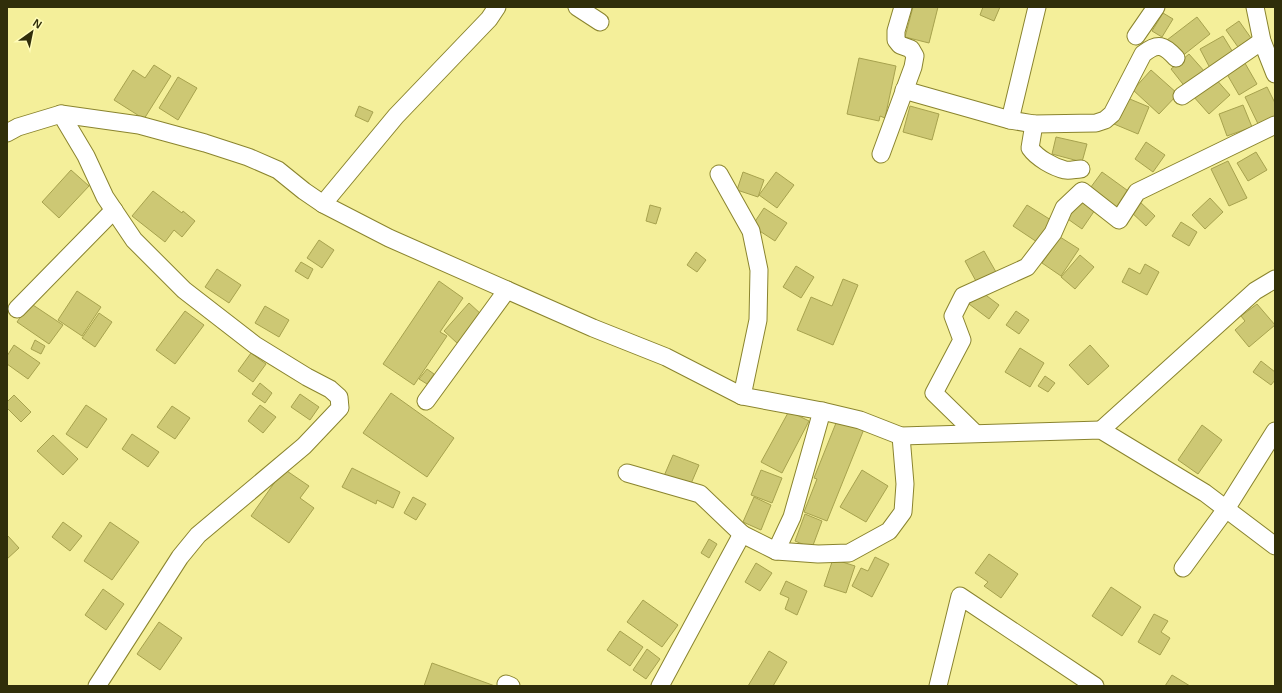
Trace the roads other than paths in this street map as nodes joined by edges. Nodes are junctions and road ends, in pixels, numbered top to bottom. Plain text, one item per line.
1 (497, 7) edge
2 (577, 7) edge
3 (903, 7) edge
4 (1037, 7) edge
5 (1156, 7) edge
6 (1255, 7) edge
7 (600, 22) dead end
8 (1136, 36) dead end
9 (1262, 41) junction
10 (1176, 58) dead end
11 (1275, 74) edge
12 (904, 90) junction
13 (1182, 96) dead end
14 (61, 114) junction
15 (1010, 120) junction
16 (1034, 124) junction
17 (1275, 125) edge
18 (7, 132) edge
19 (881, 154) dead end
20 (1081, 169) dead end
21 (719, 174) dead end
22 (323, 204) junction
23 (114, 210) junction
24 (1275, 279) edge
25 (507, 290) junction
26 (17, 309) dead end
27 (742, 396) junction
28 (426, 401) dead end
29 (822, 410) junction
30 (1101, 430) junction
31 (1275, 431) edge
32 (975, 433) junction
33 (901, 436) junction
34 (627, 473) dead end
35 (1226, 509) junction
36 (742, 534) junction
37 (1275, 546) edge
38 (776, 551) junction
39 (1183, 568) dead end
40 (97, 686) edge
41 (660, 686) edge
42 (938, 686) edge
43 (1095, 686) edge

1 - 22 street
2 - 7 street
3 - 12 street
4 - 15 street
5 - 8 street
6 - 9 street
9 - 11 street
9 - 13 street
10 - 16 street
12 - 15 street
12 - 19 street
14 - 18 street
14 - 22 street
14 - 23 street
15 - 16 street
16 - 20 street
17 - 32 street
21 - 27 street
22 - 25 street
23 - 26 street
23 - 40 street
24 - 30 street
25 - 27 street
25 - 28 street
27 - 29 street
29 - 33 street
29 - 38 street
30 - 32 street
30 - 35 street
31 - 35 street
32 - 33 street
33 - 38 street
34 - 36 street
35 - 37 street
35 - 39 street
36 - 38 street
36 - 41 street
42 - 43 street

